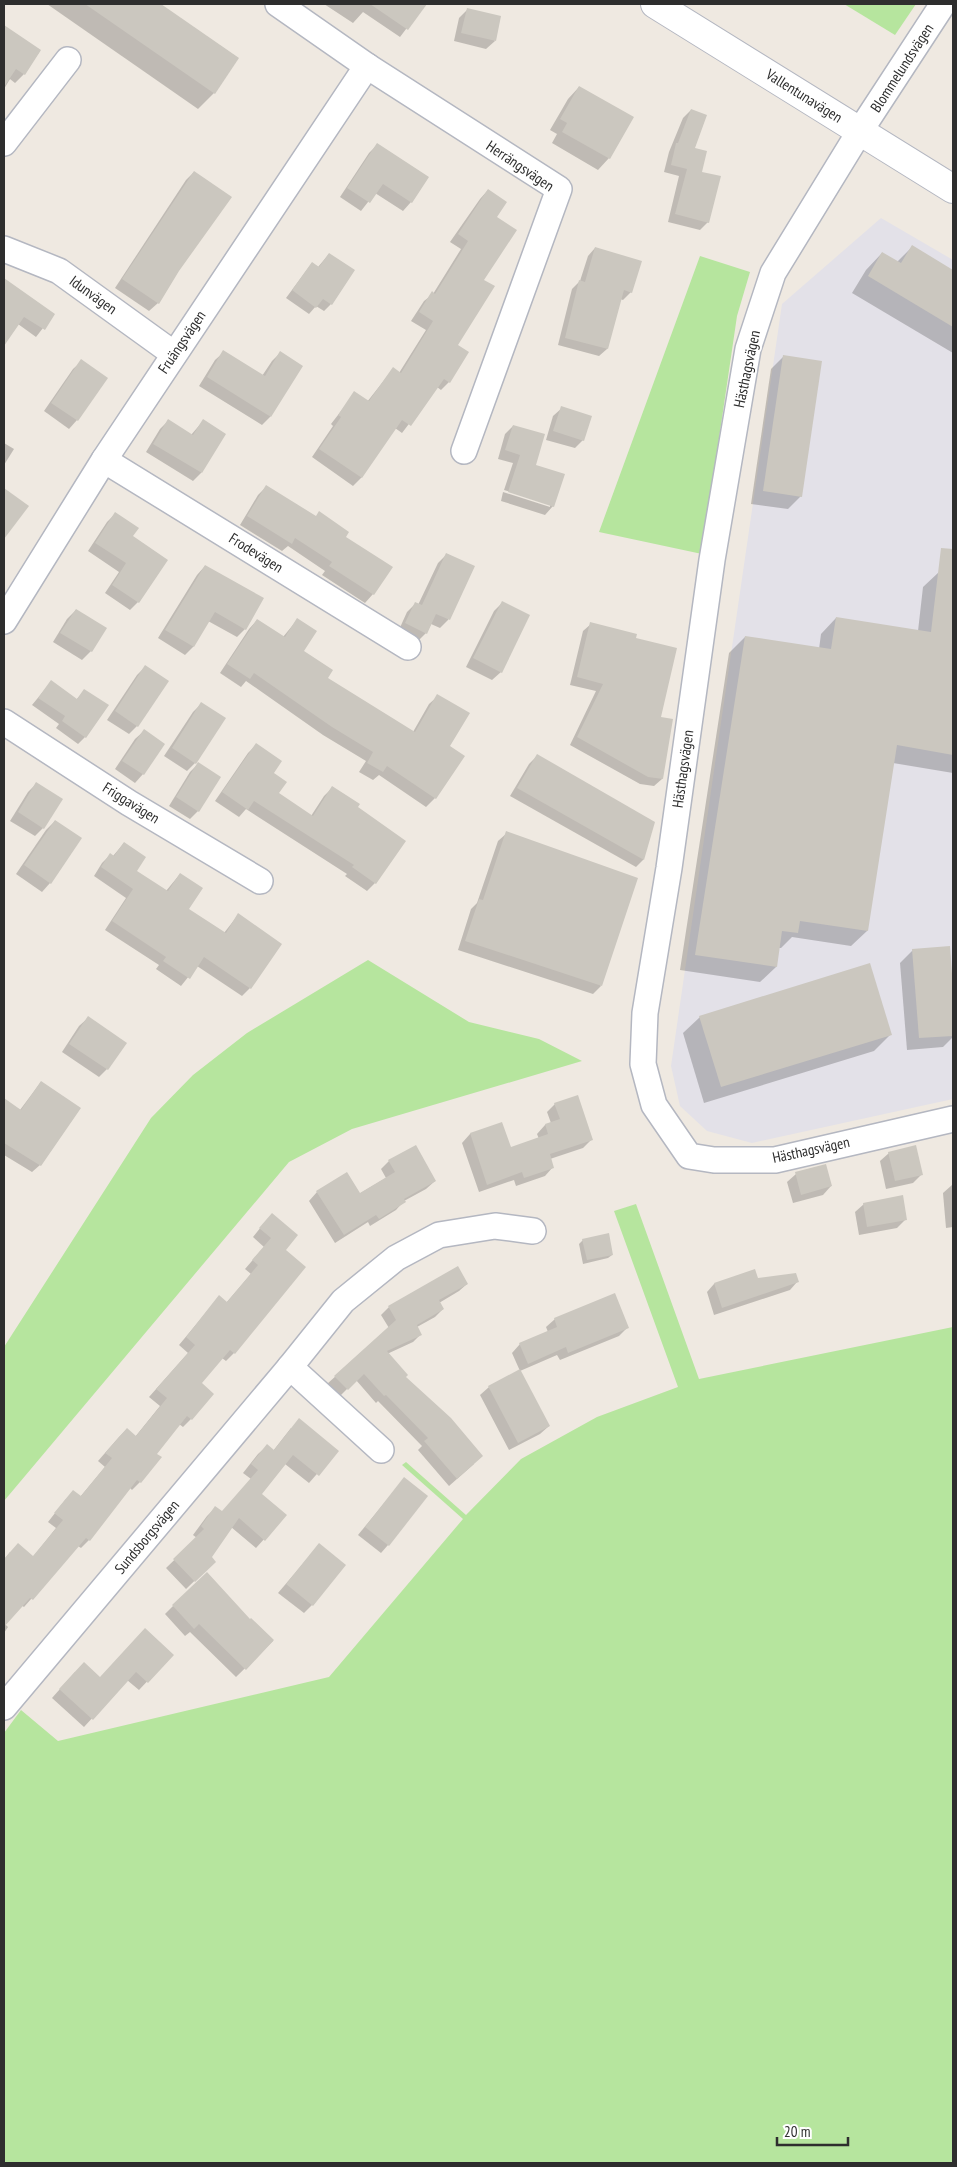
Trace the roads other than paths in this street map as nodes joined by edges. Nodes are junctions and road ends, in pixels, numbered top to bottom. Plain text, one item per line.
1 (278, 4) edge
2 (655, 4) edge
3 (943, 4) edge
4 (68, 60) dead end
5 (367, 66) junction
6 (860, 131) junction
7 (4, 143) edge
8 (953, 189) edge
9 (4, 249) edge
10 (174, 354) junction
11 (464, 451) dead end
12 (104, 460) junction
13 (4, 621) edge
14 (408, 647) dead end
15 (4, 722) edge
16 (260, 881) dead end
17 (953, 1119) edge
18 (533, 1231) dead end
19 (290, 1367) junction
20 (381, 1450) dead end
21 (4, 1707) edge

1 - 5 street, Herrängsvägen
2 - 6 main road, Vallentunavägen
3 - 6 street, Blommelundsvägen
4 - 7 street
5 - 10 street, Fruängsvägen
5 - 11 street, Herrängsvägen
6 - 8 main road, Vallentunavägen
6 - 17 street, Hästhagsvägen
9 - 10 street, Idunvägen
10 - 12 street, Fruängsvägen
12 - 13 street, Fruängsvägen
12 - 14 street, Frodevägen
15 - 16 street, Friggavägen
18 - 19 street, Sundsborgsvägen
19 - 20 street
19 - 21 street, Sundsborgsvägen

